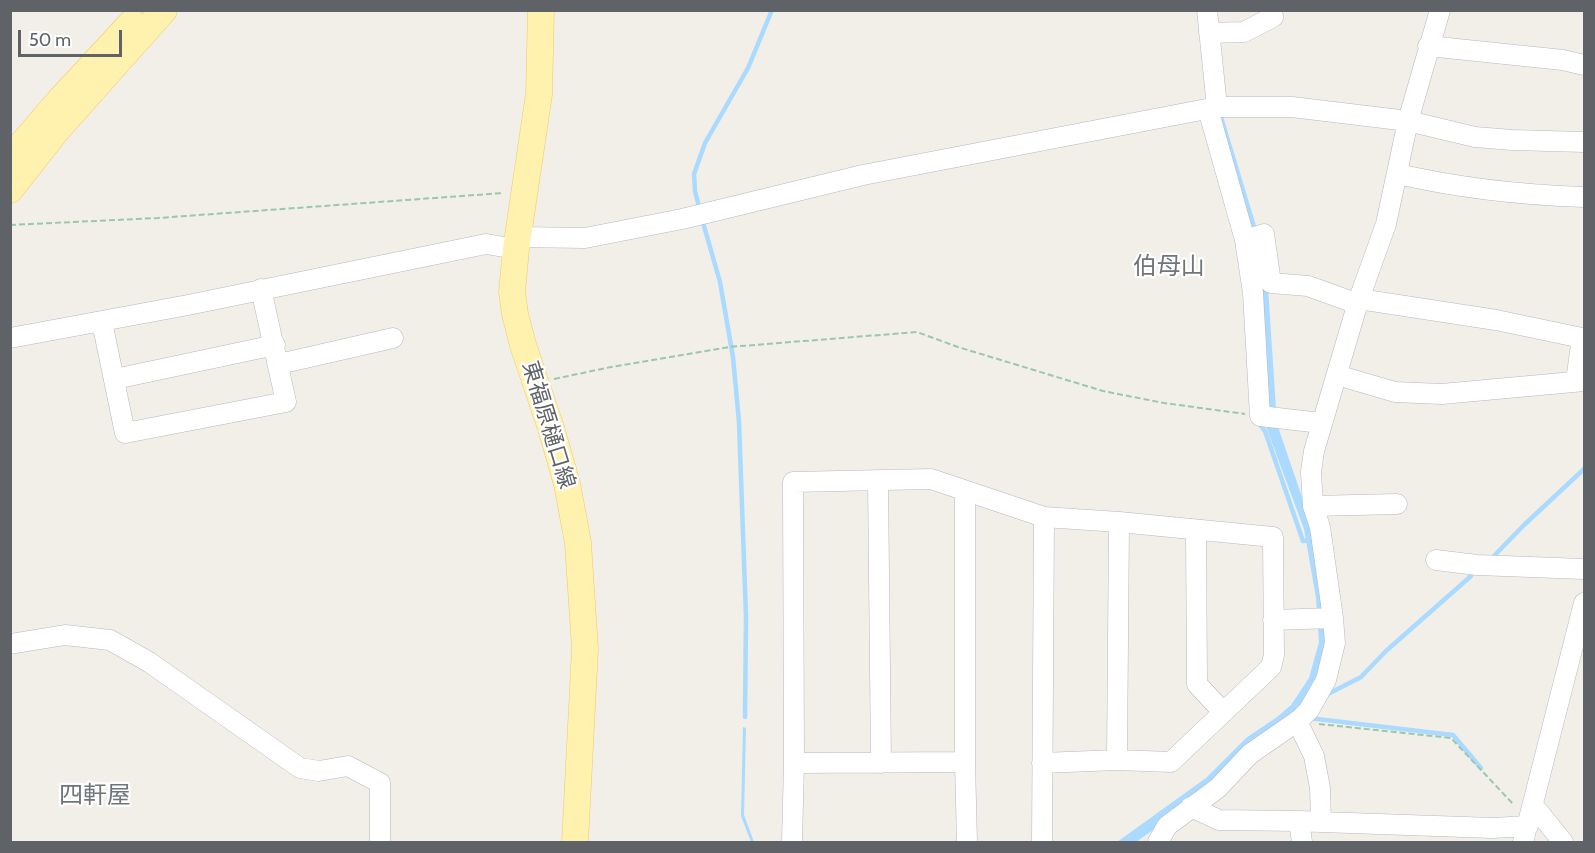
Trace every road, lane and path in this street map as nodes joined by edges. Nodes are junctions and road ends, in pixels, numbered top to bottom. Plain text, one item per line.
1 (143, 10) edge
2 (164, 10) edge
3 (541, 10) edge
4 (1207, 10) edge
5 (1272, 10) edge
6 (1440, 10) edge
7 (1209, 33) junction
8 (1428, 46) junction
9 (1584, 65) edge
10 (1212, 108) junction
11 (1408, 121) junction
12 (1584, 142) edge
13 (10, 158) edge
14 (1398, 174) junction
15 (10, 190) edge
16 (524, 192) junction
17 (1584, 197) edge
18 (10, 225) edge
19 (1252, 238) junction
20 (517, 243) junction
21 (261, 289) junction
22 (1359, 302) junction
23 (102, 322) junction
24 (10, 338) edge
25 (393, 338) dead end
26 (277, 355) junction
27 (1337, 375) junction
28 (115, 379) junction
29 (1580, 381) edge
30 (536, 383) junction
31 (1260, 416) junction
32 (1321, 423) junction
33 (878, 481) junction
34 (965, 492) junction
35 (1397, 504) dead end
36 (1313, 506) junction
37 (1044, 517) junction
38 (1119, 522) junction
39 (1196, 530) junction
40 (1436, 560) dead end
41 (1584, 569) edge
42 (1584, 603) edge
43 (1333, 618) junction
44 (1273, 620) junction
45 (10, 644) edge
46 (1223, 712) junction
47 (1298, 721) junction
48 (1118, 760) junction
49 (965, 762) junction
50 (881, 763) junction
51 (1042, 763) junction
52 (794, 764) junction
53 (1191, 807) junction
54 (1299, 821) junction
55 (1321, 822) junction
56 (1528, 823) edge
57 (380, 843) edge
58 (575, 843) edge
59 (792, 843) edge
60 (967, 843) edge
61 (1042, 843) edge
62 (1158, 843) edge
63 (1302, 843) edge
64 (1563, 843) edge

1 - 13 main road
2 - 15 main road
3 - 16 main road, 東福原樋口線
4 - 7 street
5 - 7 street
6 - 8 street
7 - 10 street
8 - 9 street
8 - 11 street
10 - 11 street
10 - 19 street
10 - 20 street
11 - 12 street
11 - 14 street
14 - 17 street
14 - 22 street
16 - 18 path
16 - 20 main road, 東福原樋口線
19 - 22 street
19 - 31 street
20 - 21 street
20 - 30 main road, 東福原樋口線
21 - 23 street
21 - 26 street
22 - 27 street
22 - 29 street
23 - 24 street
23 - 28 street
25 - 26 street
26 - 28 street
26 - 28 street
27 - 29 street
27 - 32 street
30 - 31 path
30 - 58 main road, 東福原樋口線
31 - 32 street
32 - 36 street
33 - 34 street
33 - 50 street
33 - 52 street
34 - 37 street
34 - 49 street
35 - 36 street
36 - 43 street
37 - 38 street
37 - 51 street
38 - 39 street
38 - 48 street
39 - 44 street
39 - 46 street
40 - 41 street
42 - 56 street
43 - 44 street
43 - 47 street
44 - 46 street
45 - 57 street
46 - 48 street
47 - 53 street
47 - 55 street
47 - 56 path
48 - 51 street
49 - 50 street
49 - 60 street
50 - 52 street
51 - 61 street
52 - 59 street
53 - 54 street
53 - 62 street
54 - 55 street
54 - 63 street
55 - 56 street
56 - 64 street

